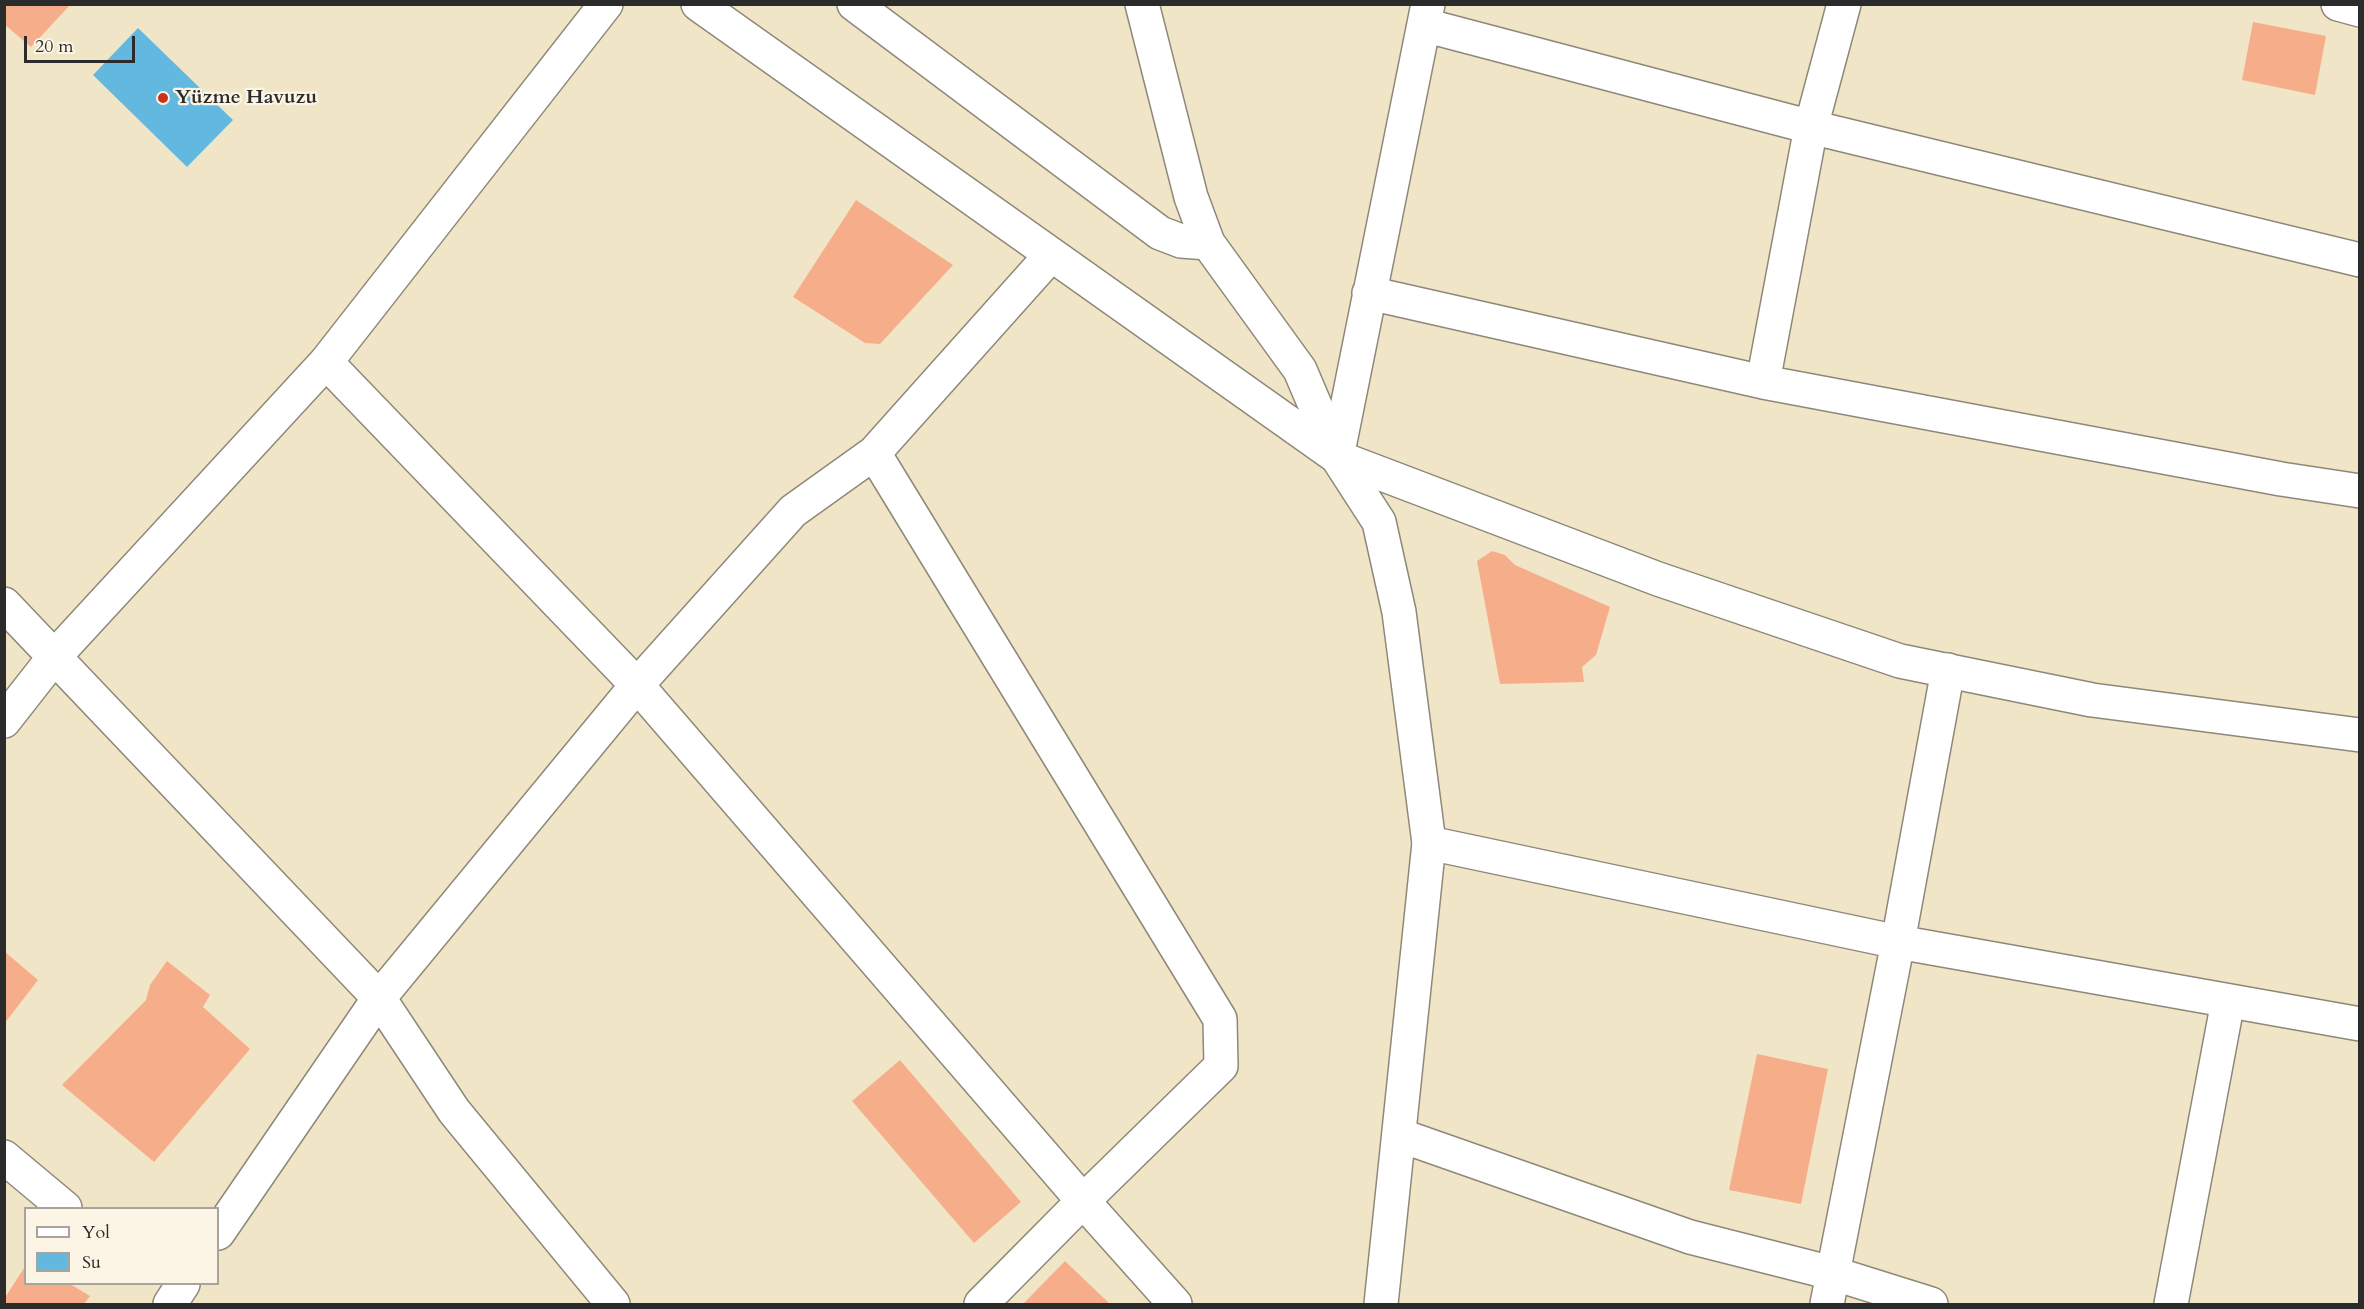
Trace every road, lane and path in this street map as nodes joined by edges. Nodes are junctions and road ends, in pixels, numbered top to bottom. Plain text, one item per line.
1 (606, 4) edge
2 (854, 4) edge
3 (1142, 4) edge
4 (1844, 4) edge
5 (2338, 4) edge
6 (705, 7) edge
7 (2360, 10) edge
8 (1426, 15) edge
9 (1811, 127) junction
10 (1208, 243) junction
11 (1051, 255) junction
12 (2360, 260) edge
13 (1369, 293) junction
14 (326, 362) junction
15 (1763, 382) junction
16 (874, 453) junction
17 (1337, 457) junction
18 (2360, 491) edge
19 (4, 604) edge
20 (55, 656) junction
21 (1948, 670) junction
22 (637, 685) junction
23 (4, 722) edge
24 (2360, 735) edge
25 (1429, 843) junction
26 (1898, 942) junction
27 (379, 998) junction
28 (2228, 1001) junction
29 (2360, 1024) edge
30 (1399, 1135) junction
31 (4, 1157) edge
32 (1083, 1201) junction
33 (63, 1207) edge
34 (219, 1232) edge
35 (1829, 1289) edge
36 (613, 1305) edge
37 (981, 1305) edge
38 (1175, 1305) edge
39 (1382, 1305) edge
40 (1931, 1305) edge
41 (2171, 1305) edge

1 - 14 street
2 - 10 street
3 - 10 street
4 - 9 street
5 - 7 street
6 - 11 street
8 - 9 street
8 - 13 street
9 - 12 street
9 - 15 street
10 - 17 street
11 - 16 street
11 - 17 street
13 - 15 street
13 - 17 street
14 - 20 street
14 - 22 street
15 - 18 street
16 - 22 street
16 - 32 street
17 - 21 street
17 - 25 street
19 - 20 street
20 - 23 street
20 - 27 street
21 - 24 street
21 - 26 street
22 - 27 street
22 - 32 street
25 - 26 street
25 - 30 street
26 - 28 street
26 - 35 street
27 - 34 street
27 - 36 street
28 - 29 street
28 - 41 street
30 - 35 street
30 - 39 street
31 - 33 street
32 - 37 street
32 - 38 street
35 - 40 street

